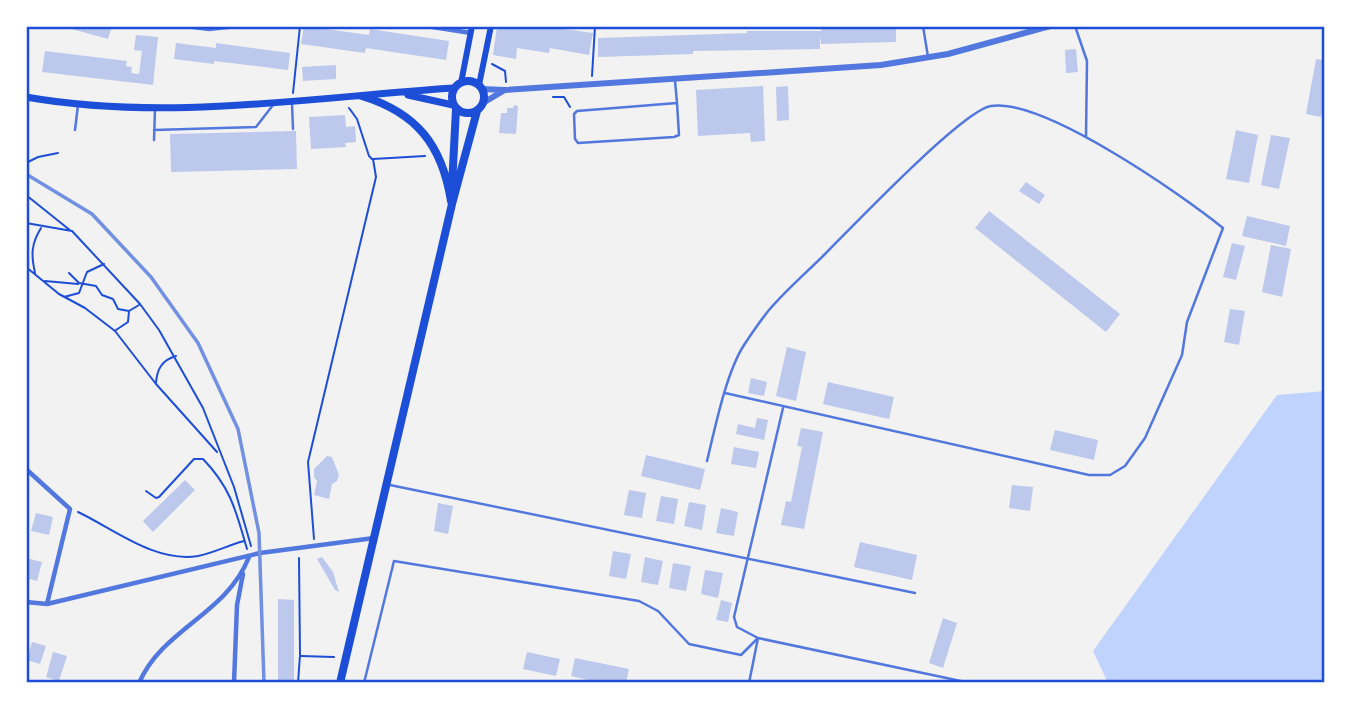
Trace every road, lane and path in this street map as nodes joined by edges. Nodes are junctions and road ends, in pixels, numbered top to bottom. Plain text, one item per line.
1 (186, 26) edge
2 (236, 26) edge
3 (300, 26) edge
4 (426, 26) edge
5 (491, 26) edge
6 (595, 26) edge
7 (923, 26) edge
8 (1025, 26) edge
9 (1049, 26) edge
10 (1075, 26) edge
11 (223, 27) edge
12 (471, 30) edge
13 (1020, 35) junction
14 (928, 57) junction
15 (675, 78) junction
16 (592, 84) junction
17 (457, 85) junction
18 (480, 87) junction
19 (505, 90) junction
20 (400, 93) junction
21 (362, 96) junction
22 (26, 97) edge
23 (340, 97) junction
24 (544, 97) dead end
25 (292, 101) junction
26 (275, 103) junction
27 (483, 103) junction
28 (677, 103) junction
29 (78, 105) junction
30 (455, 107) junction
31 (155, 109) junction
32 (477, 111) junction
33 (573, 114) junction
34 (293, 129) dead end
35 (75, 130) dead end
36 (154, 130) junction
37 (1086, 138) junction
38 (154, 140) dead end
39 (58, 153) dead end
40 (438, 155) junction
41 (373, 159) junction
42 (26, 163) edge
43 (26, 195) edge
44 (452, 204) junction
45 (26, 223) edge
46 (42, 226) junction
47 (72, 231) junction
48 (104, 264) junction
49 (26, 267) edge
50 (69, 273) dead end
51 (36, 274) junction
52 (44, 281) junction
53 (79, 284) junction
54 (83, 284) junction
55 (63, 297) junction
56 (140, 304) junction
57 (129, 311) junction
58 (115, 331) junction
59 (176, 356) junction
60 (156, 384) junction
61 (724, 393) junction
62 (783, 407) junction
63 (220, 455) junction
64 (707, 461) dead end
65 (26, 469) edge
66 (386, 484) junction
67 (146, 491) dead end
68 (70, 509) junction
69 (374, 538) junction
70 (244, 541) junction
71 (315, 547) junction
72 (299, 549) junction
73 (249, 557) junction
74 (747, 559) junction
75 (244, 570) junction
76 (915, 593) dead end
77 (26, 603) edge
78 (47, 604) junction
79 (758, 638) junction
80 (300, 656) junction
81 (346, 659) junction
82 (139, 683) edge
83 (234, 683) edge
84 (298, 683) edge
85 (340, 683) edge
86 (364, 683) edge
87 (749, 683) edge
88 (970, 683) edge

1 - 11 street
2 - 11 street
3 - 25 path
4 - 12 street
5 - 18 main road
6 - 16 path
7 - 14 lane
8 - 13 street
9 - 13 street
10 - 37 lane
12 - 17 main road
13 - 14 street
14 - 15 street
15 - 16 street
15 - 28 lane
16 - 19 street
17 - 18 highway
17 - 20 main road
17 - 30 highway
18 - 19 street
18 - 27 highway
19 - 27 street
20 - 21 main road
20 - 30 main road
21 - 23 main road
21 - 40 highway
22 - 29 main road
23 - 25 main road
23 - 41 path
24 - 33 path
25 - 26 main road
25 - 34 lane
26 - 31 main road
26 - 36 lane
27 - 32 highway
28 - 33 lane
28 - 33 lane
29 - 31 main road
29 - 35 lane
30 - 32 highway
30 - 44 highway
31 - 36 lane
32 - 44 highway
36 - 38 lane
37 - 61 lane
37 - 62 lane
39 - 42 path
40 - 41 path
40 - 44 highway
41 - 71 path
43 - 47 path
44 - 66 highway
45 - 46 path
46 - 47 path
46 - 51 path
47 - 48 path
48 - 54 path
48 - 56 path
49 - 51 path
50 - 53 path
51 - 52 path
52 - 53 path
52 - 55 path
53 - 54 path
54 - 55 path
54 - 57 path
55 - 58 path
56 - 57 path
56 - 59 path
57 - 58 path
58 - 60 path
59 - 60 path
59 - 63 path
60 - 63 path
61 - 62 lane
61 - 64 lane
62 - 74 lane
63 - 73 path
65 - 68 street
66 - 69 highway
66 - 74 lane
67 - 70 path
68 - 70 path
68 - 78 street
69 - 71 street
69 - 81 highway
70 - 73 path
71 - 72 street
72 - 73 street
72 - 80 path
73 - 75 street
73 - 78 street
74 - 76 lane
74 - 79 lane
75 - 82 street
75 - 83 street
77 - 78 street
79 - 86 lane
79 - 87 lane
79 - 88 lane
80 - 81 path
80 - 84 path
81 - 85 highway

